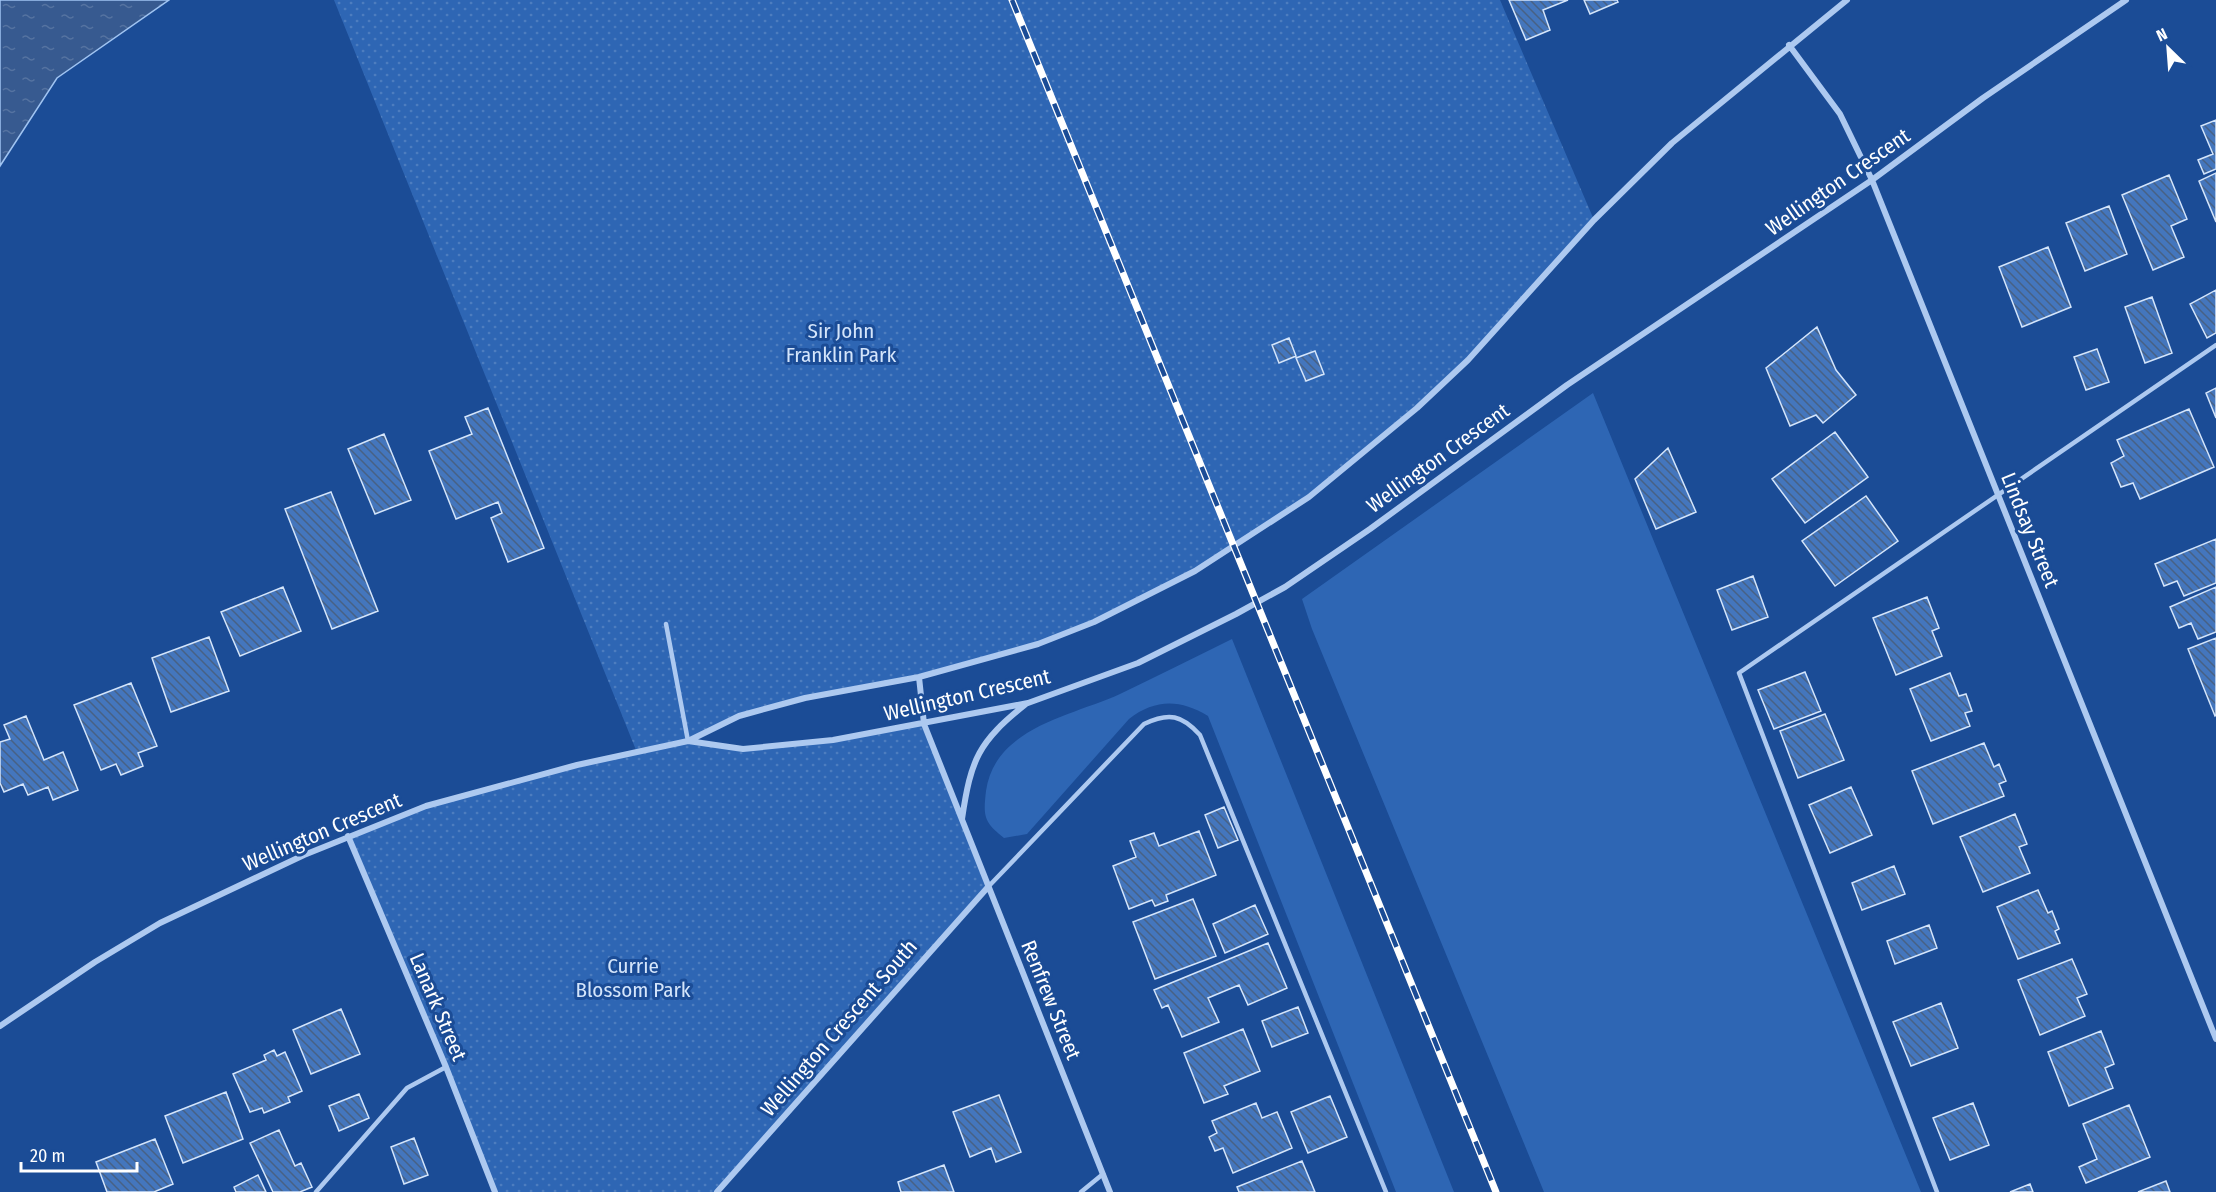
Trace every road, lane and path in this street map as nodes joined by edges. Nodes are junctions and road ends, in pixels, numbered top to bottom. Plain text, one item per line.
1 (1847, 0) edge
2 (2126, 0) edge
3 (1789, 45) junction
4 (1872, 180) junction
5 (2216, 345) edge
6 (1998, 495) junction
7 (666, 624) dead end
8 (919, 677) junction
9 (1028, 703) junction
10 (924, 724) junction
11 (688, 741) junction
12 (962, 819) junction
13 (348, 836) junction
14 (988, 887) junction
15 (0, 1026) edge
16 (2216, 1040) edge
17 (446, 1067) junction
18 (1103, 1174) junction
19 (316, 1192) edge
20 (495, 1192) edge
21 (717, 1192) edge
22 (1081, 1192) edge
23 (1110, 1192) edge
24 (1386, 1192) edge
25 (1937, 1192) edge

1 - 3 street, Wellington Crescent
2 - 4 street, Wellington Crescent
3 - 4 street, Lindsay Street
3 - 8 street, Wellington Crescent
4 - 6 street, Lindsay Street
4 - 9 street, Wellington Crescent
5 - 6 lane
6 - 16 street, Lindsay Street
6 - 25 lane
7 - 11 lane
8 - 10 street, Renfrew Street
8 - 11 street, Wellington Crescent
9 - 10 street, Wellington Crescent
9 - 12 street, Renfrew Street
10 - 11 street, Wellington Crescent
10 - 12 street, Renfrew Street
11 - 13 street, Wellington Crescent
12 - 14 street, Renfrew Street
13 - 15 street, Wellington Crescent
13 - 17 street, Lanark Street
14 - 18 street, Renfrew Street
14 - 21 street, Wellington Crescent South
14 - 24 lane
17 - 19 lane
17 - 20 street, Lanark Street
18 - 22 lane
18 - 23 street, Renfrew Street

